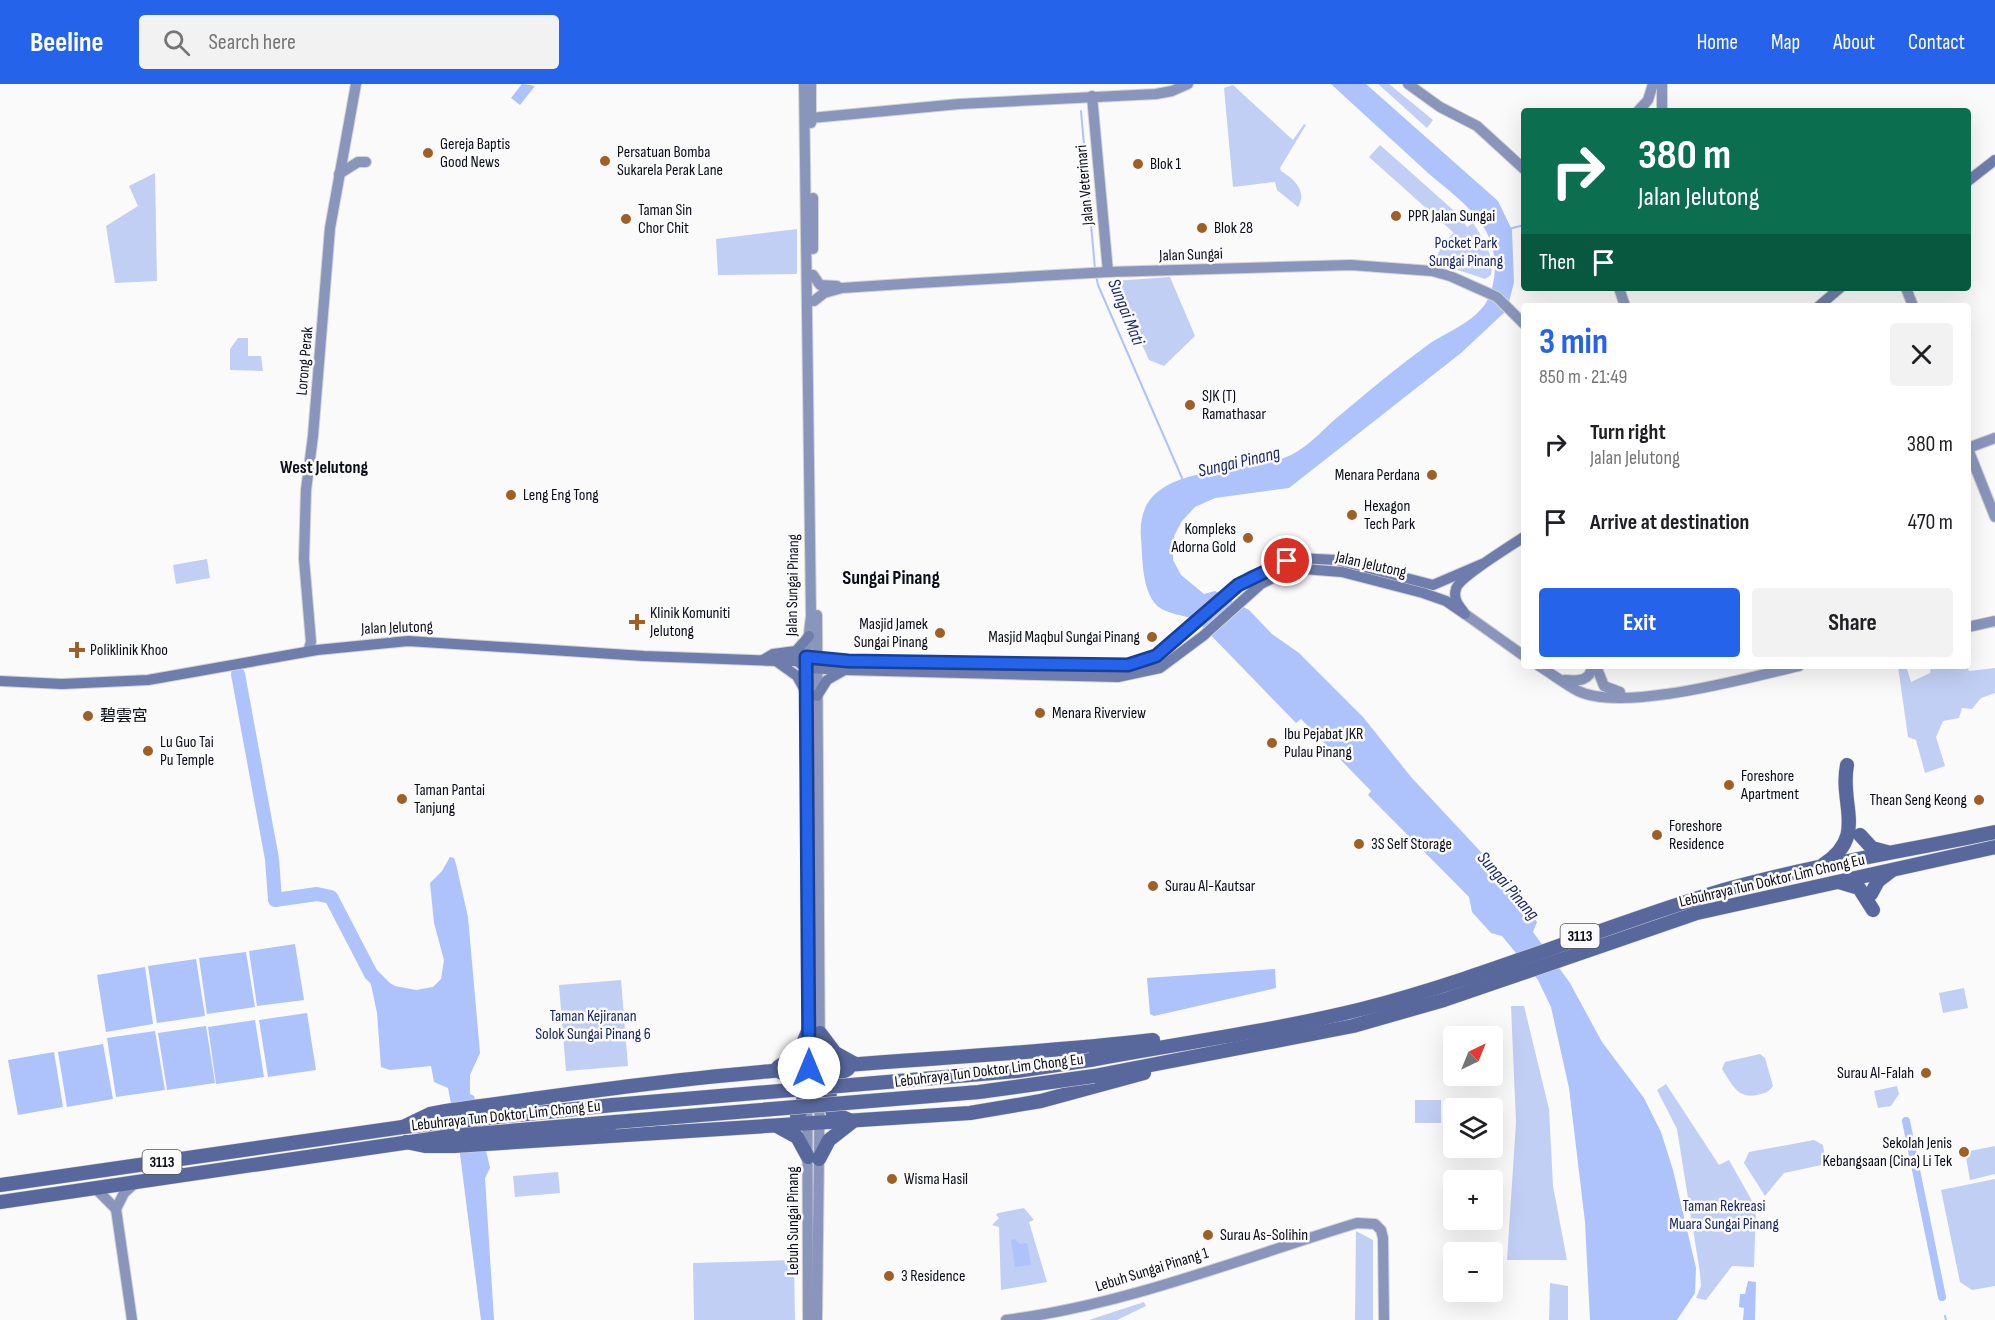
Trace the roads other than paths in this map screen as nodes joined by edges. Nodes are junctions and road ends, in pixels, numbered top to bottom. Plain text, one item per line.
1 (356, 84) edge
2 (804, 84) edge
3 (812, 84) edge
4 (1188, 84) edge
5 (1408, 84) edge
6 (1653, 84) edge
7 (1662, 84) edge
8 (1092, 96) junction
9 (1641, 108) edge
10 (1662, 108) edge
11 (809, 116) junction
12 (1995, 160) edge
13 (366, 162) dead end
14 (1521, 166) edge
15 (339, 174) junction
16 (1971, 180) edge
17 (1106, 272) junction
18 (813, 275) junction
19 (842, 288) junction
20 (1836, 291) edge
21 (814, 301) junction
22 (1822, 303) edge
23 (1521, 320) edge
24 (1995, 438) edge
25 (1971, 447) edge
26 (1971, 456) edge
27 (1995, 517) edge
28 (1521, 539) edge
29 (1482, 564) junction
30 (1465, 614) junction
31 (1995, 621) edge
32 (1971, 626) edge
33 (809, 636) junction
34 (312, 647) junction
35 (1521, 654) edge
36 (763, 660) junction
37 (776, 660) junction
38 (809, 663) junction
39 (1544, 669) edge
40 (1593, 669) edge
41 (1596, 669) edge
42 (1786, 669) edge
43 (846, 670) junction
44 (1562, 680) junction
45 (0, 681) edge
46 (812, 695) junction
47 (1638, 697) junction
48 (1847, 765) dead end
49 (1995, 832) edge
50 (1860, 835) dead end
51 (1995, 847) edge
52 (1895, 853) junction
53 (1819, 868) junction
54 (1893, 870) junction
55 (1837, 882) junction
56 (1872, 894) dead end
57 (1872, 910) dead end
58 (814, 1031) junction
59 (1203, 1039) junction
60 (1206, 1053) junction
61 (858, 1064) junction
62 (814, 1068) junction
63 (771, 1071) junction
64 (481, 1112) junction
65 (854, 1121) junction
66 (814, 1122) junction
67 (772, 1124) junction
68 (487, 1137) junction
69 (814, 1158) junction
70 (135, 1183) junction
71 (0, 1185) edge
72 (96, 1189) junction
73 (0, 1202) edge
74 (117, 1209) junction
75 (810, 1314) edge
76 (132, 1320) edge
77 (819, 1320) edge
78 (1006, 1320) edge
79 (1384, 1320) edge

1 - 15 street, Lorong Perak
2 - 11 street, Jalan Sungai Pinang
3 - 11 street, Jalan Sungai Pinang
4 - 8 street
5 - 14 street
6 - 9 street
7 - 10 street
8 - 11 street
8 - 17 street, Jalan Veterinari
11 - 18 street, Jalan Sungai Pinang
11 - 33 street, Jalan Sungai Pinang
12 - 16 main road
13 - 15 street
15 - 34 street, Lorong Perak
17 - 19 street, Jalan Sungai
17 - 23 street, Jalan Sungai
18 - 19 street, Jalan Sungai
18 - 21 street, Jalan Sungai Pinang
19 - 21 street, Jalan Sungai
20 - 22 main road
21 - 38 street, Jalan Sungai Pinang
24 - 25 street
26 - 27 street
28 - 29 main road
29 - 30 main road
29 - 38 main road, Jalan Jelutong
30 - 35 street
30 - 43 main road, Jalan Jelutong
31 - 32 street
33 - 36 main road
33 - 38 street, Jalan Sungai Pinang
34 - 36 main road, Jalan Jelutong
34 - 45 main road, Jalan Jelutong
36 - 37 main road, Jalan Jelutong
37 - 38 main road, Jalan Jelutong
37 - 46 main road
38 - 43 main road, Jalan Jelutong
38 - 46 street, Jalan Sungai Pinang
39 - 44 street
40 - 44 street
41 - 47 street
42 - 47 street
43 - 46 main road
44 - 47 street
46 - 58 street, Jalan Sungai Pinang
48 - 53 highway
49 - 52 highway, Lebuhraya Tun Doktor Lim Chong Eu / 3113
50 - 52 highway
51 - 54 highway, Lebuhraya Tun Doktor Lim Chong Eu / 3113
52 - 53 highway, Lebuhraya Tun Doktor Lim Chong Eu / 3113
53 - 59 highway, Lebuhraya Tun Doktor Lim Chong Eu / 3113
54 - 55 highway, Lebuhraya Tun Doktor Lim Chong Eu / 3113
54 - 56 highway
55 - 57 highway
55 - 60 highway, Lebuhraya Tun Doktor Lim Chong Eu / 3113
58 - 61 highway
58 - 62 street, Jalan Sungai Pinang
58 - 63 highway
59 - 61 highway
59 - 64 highway, Lebuhraya Tun Doktor Lim Chong Eu / 3113, bridge
60 - 65 highway
60 - 68 highway, Lebuhraya Tun Doktor Lim Chong Eu / 3113, bridge
61 - 62 highway
61 - 65 highway
62 - 63 highway
62 - 66 street, Jalan Sungai Pinang
63 - 64 highway
63 - 67 highway
64 - 71 highway, Lebuhraya Tun Doktor Lim Chong Eu / 3113
65 - 66 highway
65 - 69 highway
66 - 67 highway
66 - 69 street, Lebuh Sungai Pinang
67 - 68 highway
67 - 69 highway
68 - 70 highway, Lebuhraya Tun Doktor Lim Chong Eu / 3113
69 - 75 street, Lebuh Sungai Pinang
70 - 72 highway, Lebuhraya Tun Doktor Lim Chong Eu / 3113
70 - 74 street
72 - 73 highway, Lebuhraya Tun Doktor Lim Chong Eu / 3113
72 - 74 street
74 - 76 street
75 - 77 street, Lebuh Sungai Pinang
78 - 79 street, Lebuh Sungai Pinang 1

